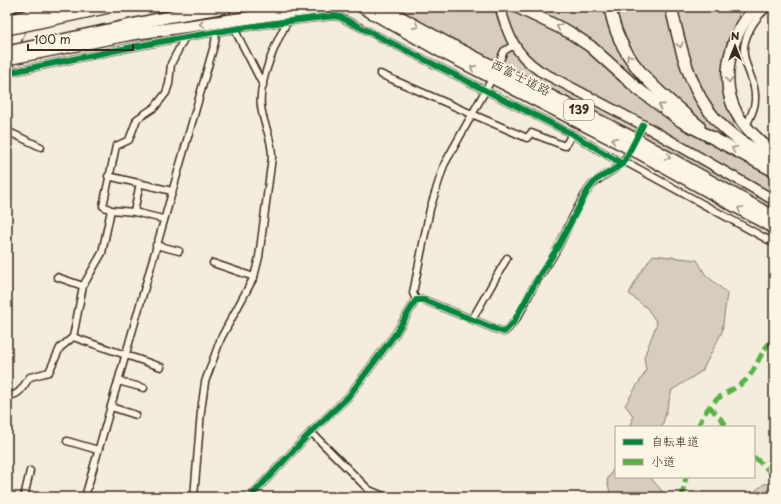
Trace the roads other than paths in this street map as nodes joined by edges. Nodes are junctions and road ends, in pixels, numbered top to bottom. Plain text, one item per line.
1 (13, 7) edge
2 (28, 7) edge
3 (59, 7) edge
4 (108, 7) edge
5 (225, 7) edge
6 (296, 7) edge
7 (324, 7) edge
8 (362, 7) edge
9 (382, 7) edge
10 (500, 7) edge
11 (517, 7) edge
12 (610, 7) edge
13 (671, 7) edge
14 (756, 7) edge
15 (768, 7) edge
16 (7, 9) edge
17 (7, 21) edge
18 (288, 21) junction
19 (234, 28) junction
20 (7, 29) edge
21 (216, 32) junction
22 (185, 37) junction
23 (514, 45) junction
24 (7, 52) edge
25 (7, 60) edge
26 (500, 60) dead end
27 (7, 65) edge
28 (7, 73) edge
29 (380, 74) dead end
30 (488, 84) dead end
31 (263, 85) junction
32 (485, 91) junction
33 (472, 115) junction
34 (748, 122) tunnel mouth
35 (7, 131) edge
36 (572, 134) junction
37 (718, 141) junction
38 (42, 147) dead end
39 (774, 153) edge
40 (628, 154) dead end
41 (774, 159) edge
42 (624, 163) junction
43 (774, 171) edge
44 (108, 176) junction
45 (140, 183) junction
46 (172, 191) junction
47 (774, 200) edge
48 (111, 210) junction
49 (134, 212) junction
50 (774, 216) edge
51 (163, 219) junction
52 (774, 228) edge
53 (774, 243) edge
54 (156, 245) junction
55 (179, 251) dead end
56 (507, 258) dead end
57 (213, 263) dead end
58 (57, 277) dead end
59 (254, 277) junction
60 (83, 286) junction
61 (416, 300) junction
62 (473, 318) junction
63 (74, 338) junction
64 (125, 354) junction
65 (161, 367) dead end
66 (118, 381) junction
67 (144, 388) dead end
68 (7, 397) edge
69 (110, 407) junction
70 (136, 415) dead end
71 (311, 432) junction
72 (67, 440) dead end
73 (98, 450) junction
74 (30, 471) dead end
75 (87, 496) edge
76 (24, 497) edge
77 (194, 497) edge
78 (250, 497) edge
79 (386, 497) edge

1 - 16 street
2 - 27 main road
3 - 17 highway, bridge
4 - 20 highway, bridge
5 - 19 street
5 - 24 highway, bridge
6 - 18 street
7 -> 25 highway, bridge
52 -> 8 highway, 西富士道路 / 139
9 -> 50 highway, 西富士道路 / 139
10 - 23 street
37 -> 11 highway
37 -> 12 highway
13 -> 41 highway
14 -> 39 highway
15 - 34 street
18 - 19 street
18 - 31 street
18 - 32 street
19 - 21 street
19 - 31 street
21 - 22 street
21 - 46 street
22 - 28 street
22 - 44 street
23 - 26 street
23 - 47 street
29 - 33 street
30 - 32 street
31 - 59 street
32 - 33 street
32 - 36 street
33 - 36 street
33 - 61 street
35 - 38 street
36 - 42 street
43 -> 37 highway
40 - 42 street
42 - 53 street
42 - 62 street
44 - 45 street
44 - 48 street
45 - 46 street
45 - 49 street
46 - 51 street
48 - 49 street
48 - 60 street
49 - 51 street
51 - 54 street
54 - 55 street
54 - 64 street
56 - 62 street
57 - 59 street
58 - 60 street
59 - 77 street
60 - 63 street
61 - 62 street
61 - 71 street
63 - 64 street
63 - 68 street
64 - 65 street
64 - 66 street
66 - 67 street
66 - 69 street
69 - 70 street
69 - 73 street
71 - 78 street
71 - 79 street
72 - 73 street
73 - 75 street
74 - 76 street

